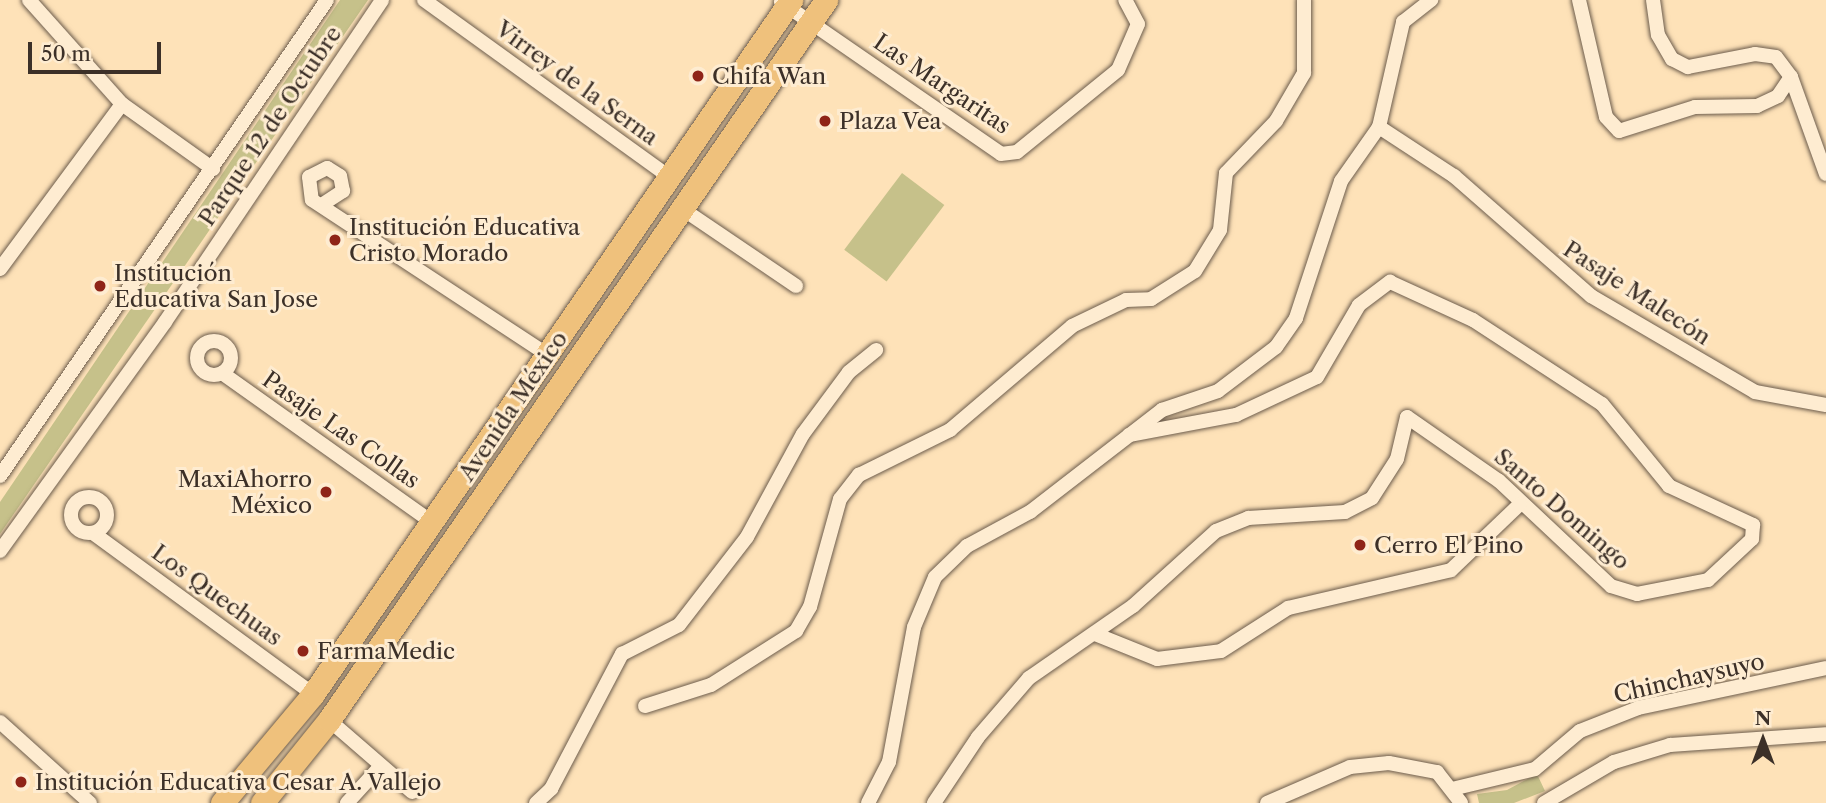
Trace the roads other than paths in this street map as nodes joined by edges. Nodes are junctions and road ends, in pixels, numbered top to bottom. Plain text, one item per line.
1 (29, 0) edge
2 (327, 0) edge
3 (382, 0) edge
4 (424, 0) edge
5 (826, 0) edge
6 (1125, 0) edge
7 (1304, 0) edge
8 (1431, 0) edge
9 (1580, 0) edge
10 (1653, 0) edge
11 (786, 2) edge
12 (810, 22) junction
13 (1791, 77) junction
14 (122, 104) junction
15 (1379, 127) junction
16 (213, 169) junction
17 (1826, 174) edge
18 (671, 178) junction
19 (323, 204) dead end
20 (681, 208) junction
21 (0, 270) edge
22 (796, 286) dead end
23 (876, 351) dead end
24 (548, 355) junction
25 (222, 373) dead end
26 (1826, 405) edge
27 (1129, 435) junction
28 (0, 476) edge
29 (1520, 504) junction
30 (433, 523) junction
31 (93, 533) dead end
32 (0, 551) edge
33 (1095, 634) junction
34 (1826, 668) edge
35 (313, 694) junction
36 (645, 706) dead end
37 (329, 720) junction
38 (0, 722) edge
39 (1826, 734) edge
40 (379, 768) junction
41 (1452, 789) junction
42 (412, 792) dead end
43 (90, 803) edge
44 (222, 803) edge
45 (262, 803) edge
46 (346, 803) edge
47 (536, 803) edge
48 (868, 803) edge
49 (933, 803) edge
50 (1267, 803) edge
51 (1461, 803) edge
52 (1544, 803) edge

1 - 14 street
2 - 16 street, Parque 12 de Octubre
3 - 32 street, Parque 12 de Octubre
4 - 18 street, Virrey de la Serna
5 - 12 main road, Avenida México
6 - 12 street, Las Margaritas
7 - 36 street
8 - 15 street
9 - 13 street
10 - 13 street
11 - 12 street
11 - 18 main road, Avenida México
12 - 20 main road, Avenida México
13 - 17 street
14 - 16 street
14 - 21 street
15 - 26 street, Pasaje Malecón
15 - 27 street
16 - 28 street, Parque 12 de Octubre
18 - 24 main road, Avenida México
19 - 24 street
20 - 22 street
20 - 37 main road, Avenida México
23 - 47 street
24 - 30 main road, Avenida México
25 - 30 street, Pasaje Las Collas
27 - 29 street, Santo Domingo
27 - 48 street
29 - 33 street
29 - 33 street, Santo Domingo
30 - 35 main road, Avenida México
31 - 35 street, Los Quechuas
33 - 49 street
34 - 41 street, Chinchaysuyo
35 - 44 main road, Avenida México
37 - 40 street
37 - 45 main road, Avenida México
38 - 43 street
39 - 52 street
40 - 42 street
40 - 46 street
41 - 50 street
41 - 51 street

